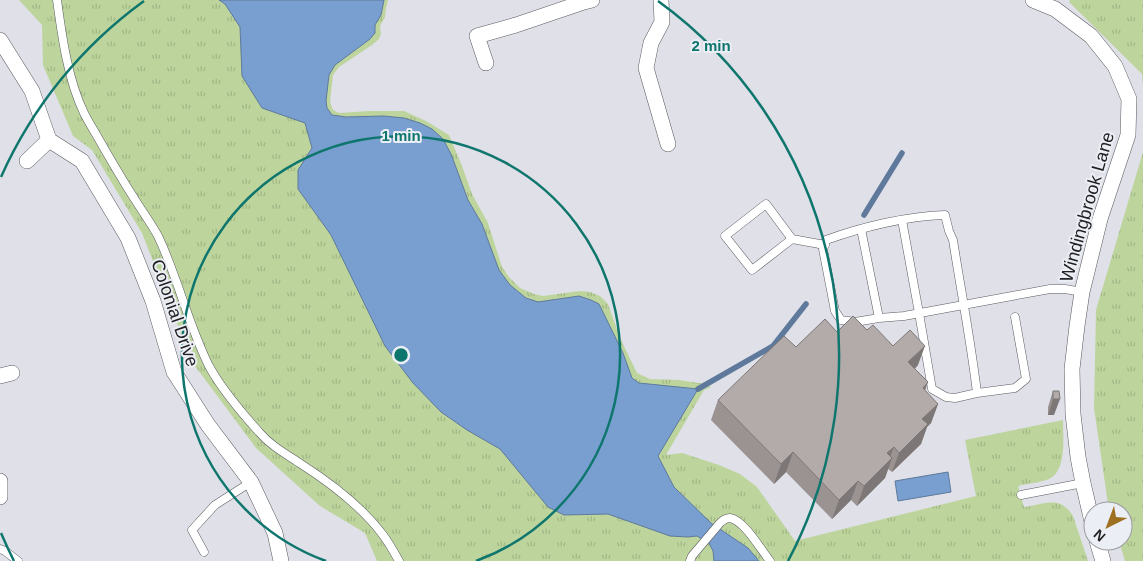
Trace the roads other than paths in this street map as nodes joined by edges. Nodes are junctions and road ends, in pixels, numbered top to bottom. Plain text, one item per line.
1 (57, 0) edge
2 (586, 0) edge
3 (661, 0) edge
4 (1033, 0) edge
5 (0, 40) edge
6 (486, 63) dead end
7 (49, 140) junction
8 (668, 144) dead end
9 (27, 160) dead end
10 (902, 220) junction
11 (861, 229) junction
12 (792, 239) junction
13 (825, 245) junction
14 (1082, 292) junction
15 (964, 304) junction
16 (919, 313) junction
17 (1015, 317) dead end
18 (879, 318) junction
19 (977, 393) junction
20 (0, 481) edge
21 (251, 482) junction
22 (1083, 483) junction
23 (1021, 495) dead end
24 (0, 497) edge
25 (1087, 501) edge
26 (0, 549) edge
27 (204, 552) dead end
28 (18, 561) edge
29 (281, 561) edge
30 (399, 561) edge
31 (690, 561) edge
32 (770, 561) edge

1 - 30 lane
2 - 6 street
3 - 8 street
4 - 14 street, Windingbrook Lane
5 - 7 street
7 - 9 street
7 - 21 street, Colonial Drive
10 - 11 lane
10 - 15 lane
10 - 16 lane
11 - 13 lane
11 - 18 lane
12 - 12 lane
12 - 13 lane
13 - 18 lane
14 - 15 lane
14 - 22 street, Windingbrook Lane
15 - 16 lane
15 - 19 lane
16 - 18 lane
16 - 19 lane
17 - 19 lane
20 - 24 street
21 - 27 lane
21 - 29 street, Colonial Drive
22 - 23 lane
22 - 25 street, Windingbrook Lane
26 - 28 lane
31 - 32 lane

